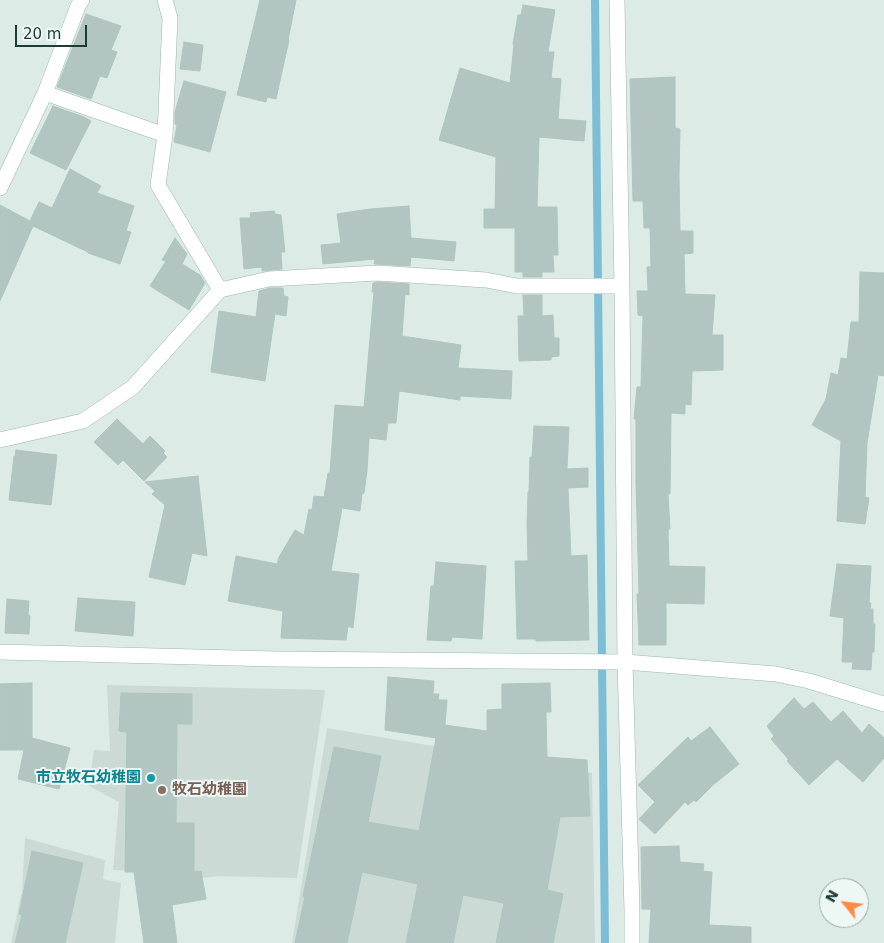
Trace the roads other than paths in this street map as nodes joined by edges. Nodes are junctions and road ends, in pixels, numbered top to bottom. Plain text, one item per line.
1 (82, 0) edge
2 (165, 0) edge
3 (617, 0) edge
4 (45, 93) junction
5 (165, 135) junction
6 (0, 188) edge
7 (622, 286) junction
8 (220, 290) junction
9 (0, 440) edge
10 (0, 652) edge
11 (625, 662) junction
12 (884, 704) edge
13 (632, 943) edge

1 - 4 street
2 - 5 street
3 - 7 street
4 - 5 street
4 - 6 street
5 - 8 street
7 - 8 street
7 - 11 street
8 - 9 street
10 - 11 street
11 - 12 street
11 - 13 street

